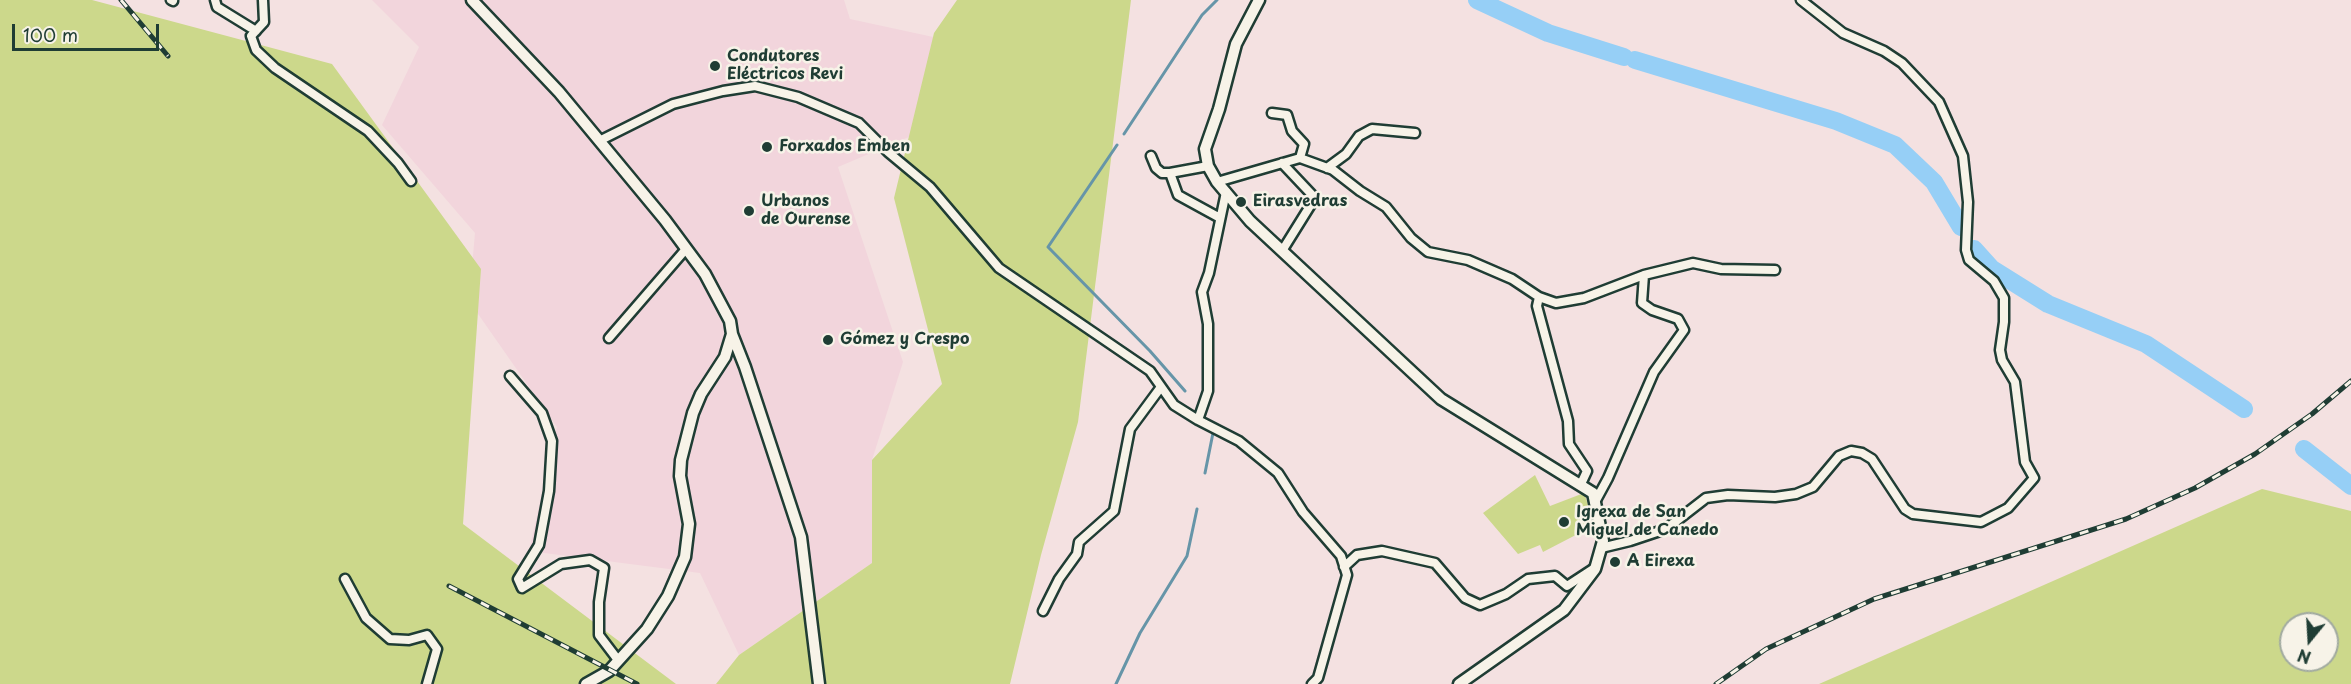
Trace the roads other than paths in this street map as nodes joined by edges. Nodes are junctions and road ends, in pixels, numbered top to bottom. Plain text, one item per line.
1 (215, 0) edge
2 (263, 0) edge
3 (472, 0) edge
4 (1259, 0) edge
5 (1802, 0) edge
6 (256, 31) junction
7 (1272, 113) dead end
8 (1415, 133) dead end
9 (599, 141) junction
10 (1151, 156) dead end
11 (1300, 158) junction
12 (1282, 163) junction
13 (1208, 166) junction
14 (1327, 168) junction
15 (1170, 173) junction
16 (411, 181) dead end
17 (1217, 182) junction
18 (1226, 192) junction
19 (1220, 218) junction
20 (686, 249) junction
21 (1282, 251) junction
22 (1776, 270) dead end
23 (1644, 275) junction
24 (1539, 297) junction
25 (732, 334) junction
26 (609, 338) dead end
27 (510, 376) dead end
28 (1161, 387) junction
29 (1198, 420) junction
30 (1581, 484) junction
31 (1595, 502) junction
32 (1601, 548) junction
33 (1344, 567) junction
34 (1596, 567) junction
35 (345, 579) dead end
36 (1044, 611) dead end
37 (618, 660) junction
38 (428, 684) edge
39 (586, 684) edge
40 (819, 684) edge
41 (1312, 684) edge
42 (1459, 684) edge

1 - 6 street
2 - 6 street
3 - 9 street
4 - 13 street
5 - 32 street
6 - 16 street
7 - 11 street
8 - 14 street
9 - 20 street
9 - 28 street
10 - 15 street
11 - 12 street
11 - 14 street
12 - 17 street
12 - 21 street
13 - 15 street
13 - 17 street
14 - 24 street
15 - 19 street
17 - 18 street
18 - 19 street
18 - 21 street
19 - 29 street
20 - 25 street
20 - 26 street
21 - 30 street
22 - 23 street
23 - 24 street
23 - 31 street
24 - 30 street
25 - 37 street
25 - 40 street
27 - 37 street
28 - 29 street
28 - 36 street
29 - 33 street
30 - 31 street
31 - 32 street
32 - 34 street
33 - 34 street
33 - 41 street
34 - 42 street
35 - 38 street
37 - 39 street

